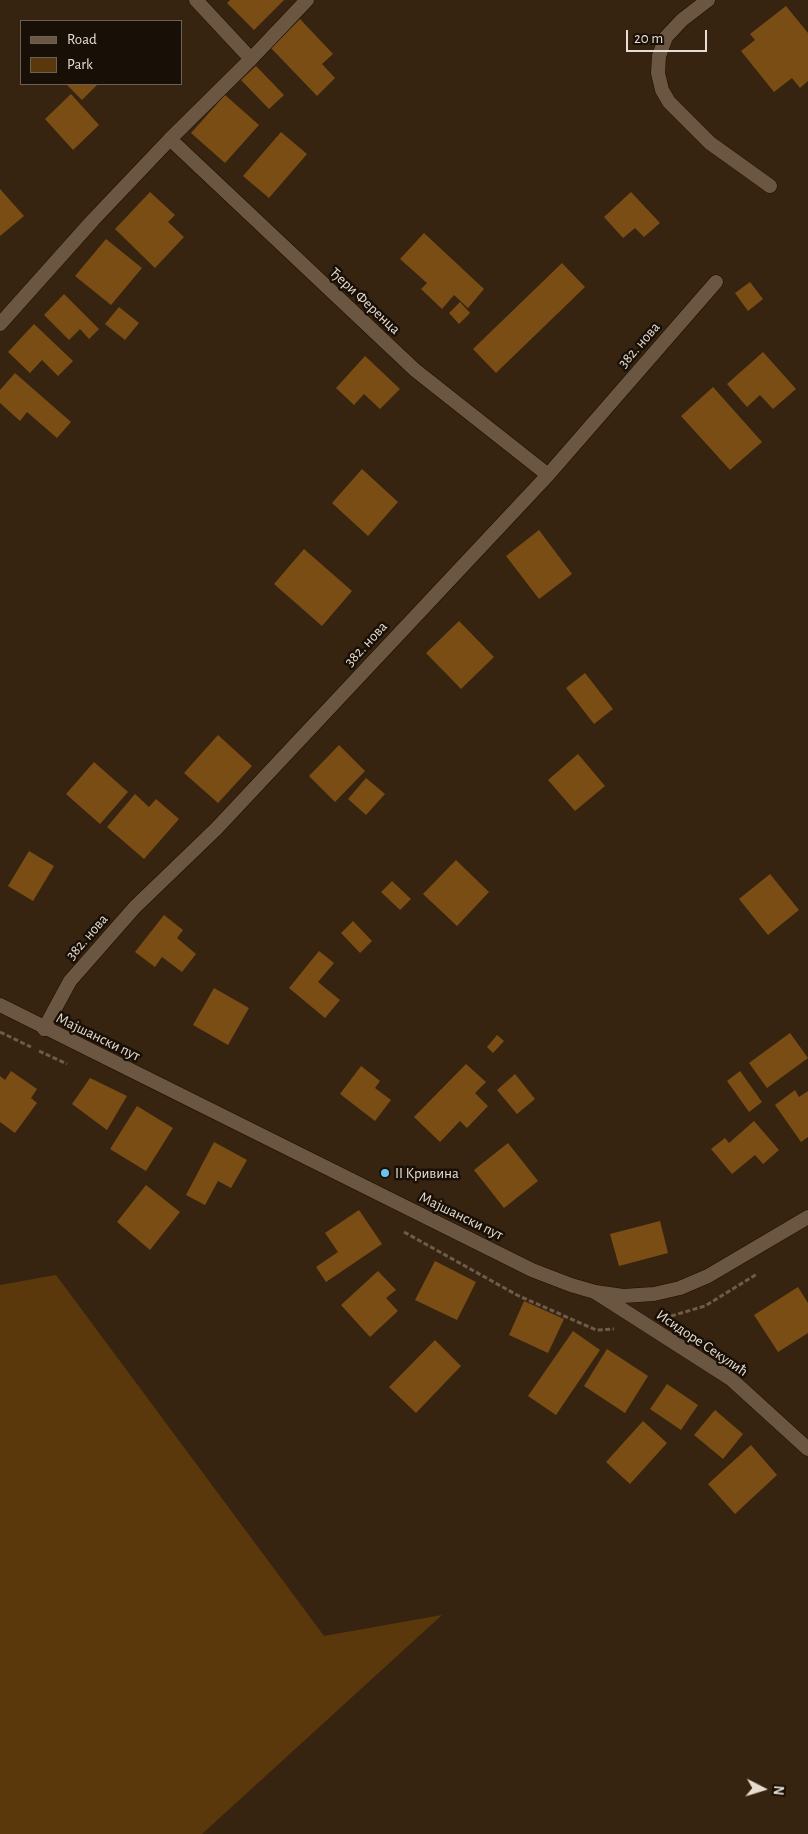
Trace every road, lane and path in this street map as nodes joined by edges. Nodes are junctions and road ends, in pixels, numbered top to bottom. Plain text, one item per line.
1 (196, 0) edge
2 (308, 0) edge
3 (708, 0) edge
4 (251, 59) junction
5 (170, 139) junction
6 (770, 186) dead end
7 (716, 282) dead end
8 (0, 324) edge
9 (548, 474) junction
10 (0, 1006) edge
11 (44, 1028) junction
12 (808, 1217) edge
13 (399, 1229) dead end
14 (595, 1292) junction
15 (645, 1324) junction
16 (808, 1449) edge

1 - 4 street
2 - 4 street
3 - 6 street
4 - 5 street
5 - 8 street
5 - 9 street, Ђери Ференца
7 - 9 street, 382. нова
9 - 11 street, 382. нова
10 - 11 street, Мајшански пут
11 - 14 street, Мајшански пут
12 - 14 street, Мајшански пут
13 - 15 path
14 - 15 street, Исидоре Секулић
15 - 16 street, Исидоре Секулић

